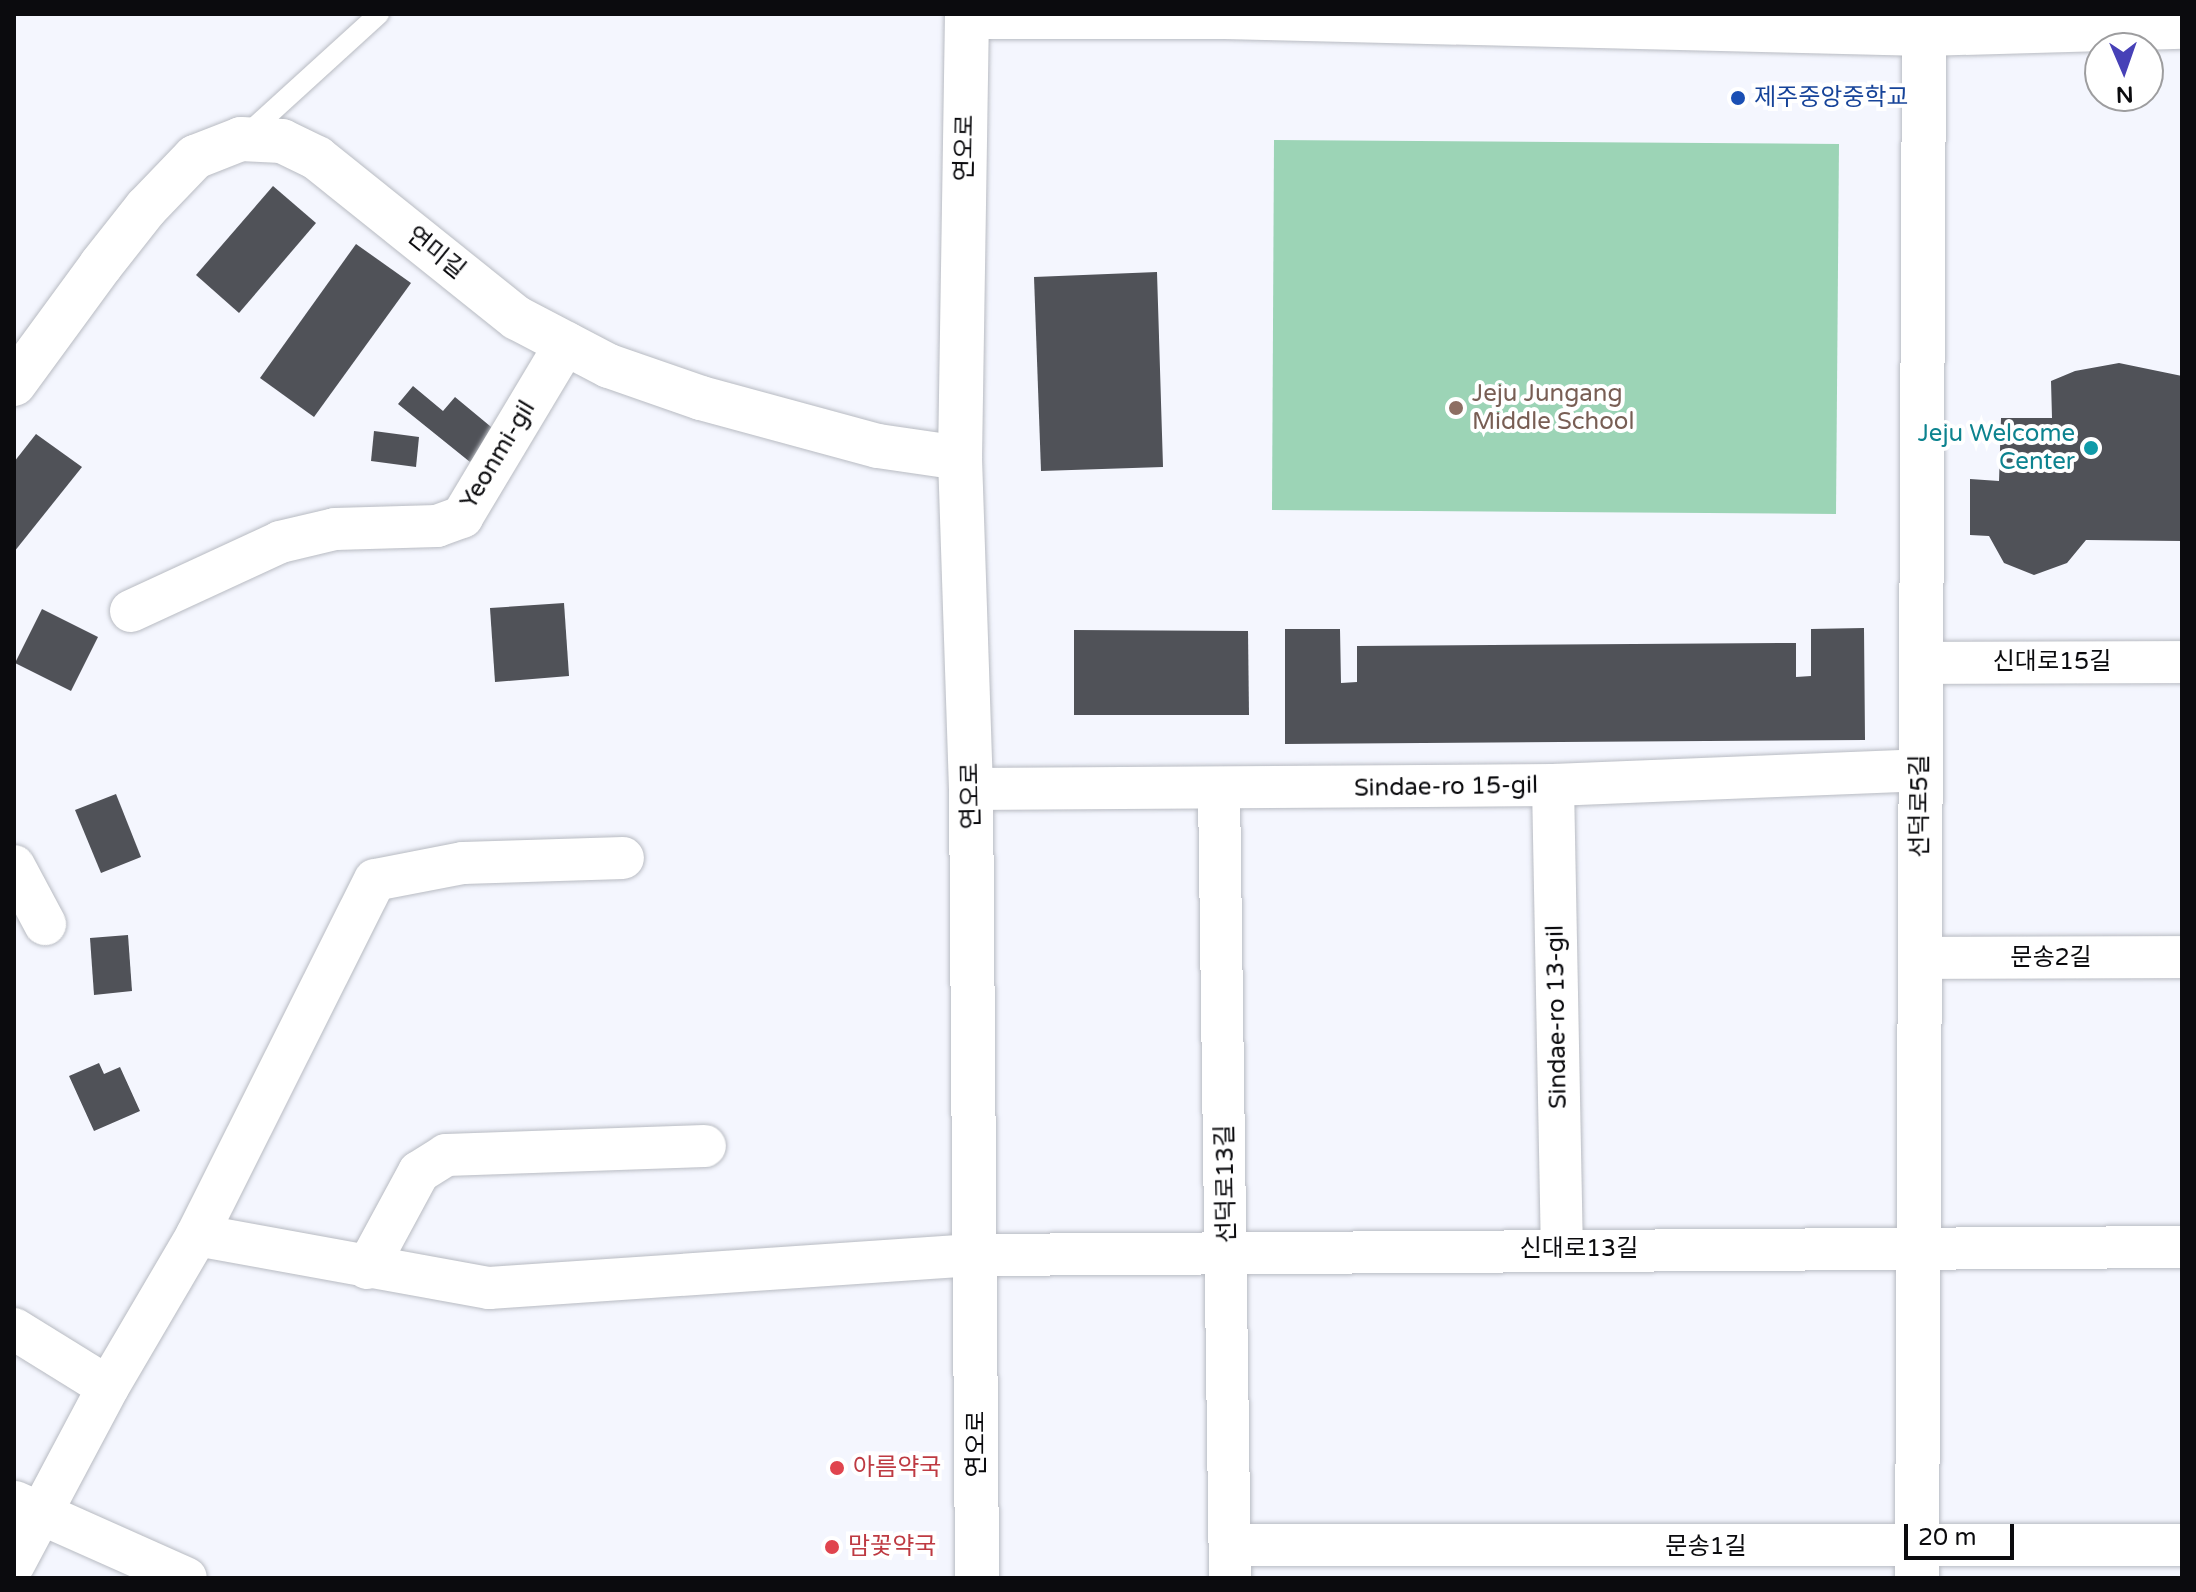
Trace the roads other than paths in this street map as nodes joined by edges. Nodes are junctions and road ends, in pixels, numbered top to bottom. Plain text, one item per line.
1 (379, 14) edge
2 (967, 15) edge
3 (1225, 16) edge
4 (1924, 24) edge
5 (2182, 27) edge
6 (241, 139) junction
7 (566, 343) junction
8 (14, 384) edge
9 (960, 458) junction
10 (131, 611) dead end
11 (2182, 662) edge
12 (1921, 663) junction
13 (1920, 770) junction
14 (1553, 785) junction
15 (971, 789) junction
16 (1219, 790) junction
17 (623, 858) dead end
18 (14, 866) edge
19 (45, 924) dead end
20 (2182, 957) edge
21 (1920, 958) junction
22 (705, 1146) dead end
23 (197, 1235) junction
24 (2182, 1247) edge
25 (1918, 1248) junction
26 (1562, 1249) junction
27 (1227, 1252) junction
28 (977, 1255) junction
29 (367, 1268) junction
30 (14, 1329) edge
31 (108, 1387) junction
32 (26, 1507) edge
33 (2182, 1545) edge
34 (1230, 1562) edge
35 (1917, 1562) edge
36 (14, 1564) edge
37 (186, 1578) edge
38 (977, 1578) edge

1 - 6 lane
2 - 3 street
2 - 9 street, 연오로
3 - 4 street
4 - 5 street
4 - 12 street, 선덕로5길
6 - 7 street, 연미길
6 - 8 street, 연미길
7 - 9 street, 연미길
7 - 10 street, Yeonmi-gil
9 - 15 street, 연오로
11 - 12 street, 신대로15길
12 - 13 street, 선덕로5길
13 - 14 street, Sindae-ro 15-gil
13 - 21 street, 선덕로5길
14 - 16 street, Sindae-ro 15-gil
14 - 26 street, Sindae-ro 13-gil
15 - 16 street, Sindae-ro 15-gil
15 - 28 street, 연오로
16 - 27 street, 선덕로13길
17 - 23 street
18 - 19 street
20 - 21 street, 문송2길
21 - 25 street, 선덕로5길
22 - 29 street
23 - 29 street, 신대로13길
23 - 31 street
24 - 25 street, 신대로13길
25 - 26 street, 신대로13길
25 - 35 street, 선덕로5길
26 - 27 street, 신대로13길
27 - 28 street, 신대로13길
27 - 34 street, 선덕로13길
28 - 29 street, 신대로13길
28 - 38 street, 연오로
30 - 31 street
31 - 32 street
32 - 36 street
32 - 37 street
33 - 35 street, 문송1길
34 - 35 street, 문송1길

